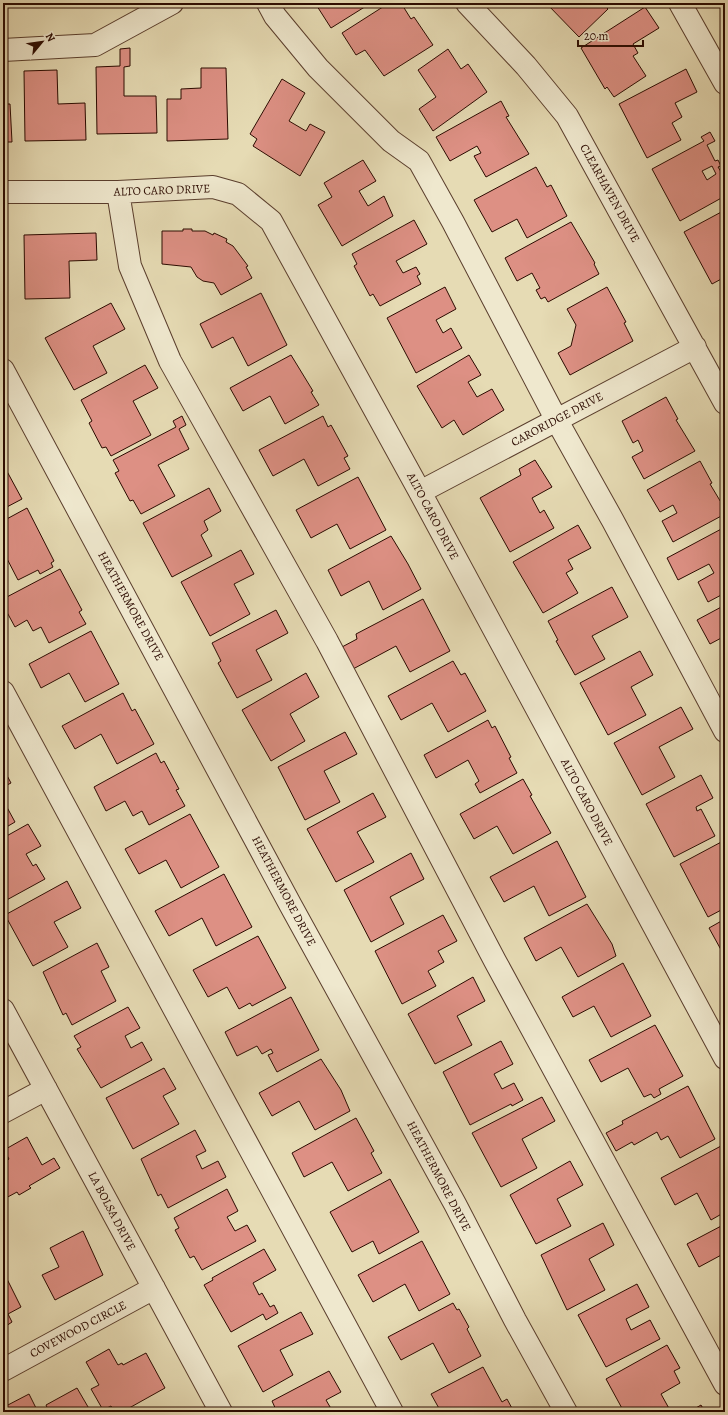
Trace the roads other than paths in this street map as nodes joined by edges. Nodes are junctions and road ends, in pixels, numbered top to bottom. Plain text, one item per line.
1 (172, 3) edge
2 (268, 3) edge
3 (467, 3) edge
4 (680, 3) edge
5 (3, 50) edge
6 (725, 83) edge
7 (3, 192) edge
8 (118, 192) junction
9 (695, 347) junction
10 (3, 370) edge
11 (725, 403) edge
12 (556, 419) junction
13 (420, 492) junction
14 (3, 692) edge
15 (725, 732) edge
16 (3, 1010) edge
17 (725, 1058) edge
18 (46, 1089) junction
19 (3, 1112) edge
20 (154, 1288) junction
21 (3, 1370) edge
22 (725, 1384) edge
23 (221, 1412) edge
24 (392, 1412) edge
25 (566, 1412) edge

1 - 5 street
2 - 12 street
3 - 9 street, CLEARHAVEN DRIVE
4 - 6 street
7 - 8 street, ALTO CARO DRIVE
8 - 13 street, ALTO CARO DRIVE
8 - 22 street
9 - 11 street, CLEARHAVEN DRIVE
9 - 12 street, CARORIDGE DRIVE
10 - 25 street, HEATHERMORE DRIVE
12 - 13 street, CARORIDGE DRIVE
12 - 15 street
13 - 17 street, ALTO CARO DRIVE
14 - 24 street
16 - 18 street, LA BOLSA DRIVE
18 - 19 street
18 - 20 street, LA BOLSA DRIVE
20 - 21 street, COVEWOOD CIRCLE
20 - 23 street, LA BOLSA DRIVE

